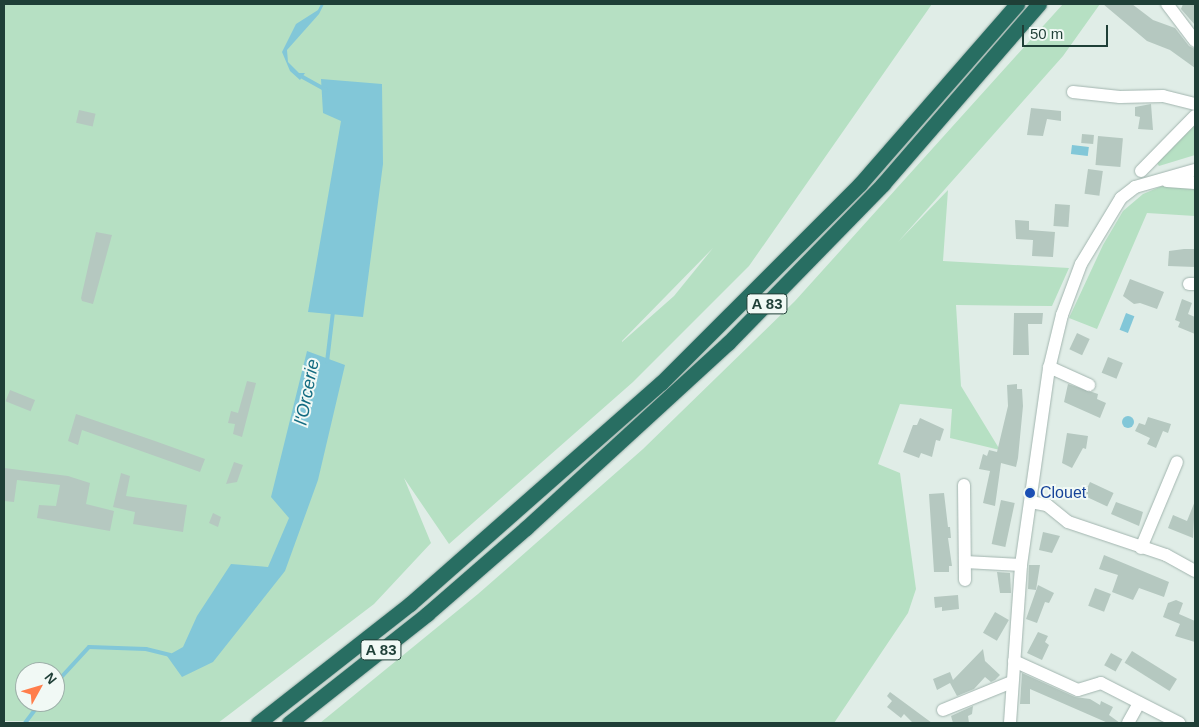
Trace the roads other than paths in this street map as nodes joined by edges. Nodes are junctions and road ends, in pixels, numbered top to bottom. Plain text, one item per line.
1 (1016, 4) edge
2 (1039, 4) edge
3 (1167, 4) edge
4 (1195, 41) edge
5 (1073, 92) dead end
6 (1195, 104) edge
7 (1195, 116) edge
8 (1195, 170) edge
9 (1141, 171) dead end
10 (1160, 180) junction
11 (1195, 183) edge
12 (1049, 367) junction
13 (1089, 385) dead end
14 (1176, 462) dead end
15 (964, 486) dead end
16 (1031, 502) junction
17 (1140, 548) junction
18 (965, 562) junction
19 (1021, 566) junction
20 (1195, 571) edge
21 (965, 580) dead end
22 (1014, 661) junction
23 (1012, 682) junction
24 (1140, 703) junction
25 (943, 710) dead end
26 (258, 723) edge
27 (289, 723) edge
28 (1010, 723) edge
29 (1128, 723) edge
30 (1179, 723) edge

1 - 26 highway, A 83
2 - 27 highway, A 83
3 - 4 street
5 - 6 street
7 - 9 street
8 - 10 street
10 - 11 street
10 - 12 street
12 - 13 street
12 - 16 street
14 - 17 street
15 - 18 street
16 - 17 street
16 - 19 street
17 - 20 street
18 - 19 street
18 - 21 street
19 - 22 street
22 - 23 street
22 - 24 street
23 - 25 street
23 - 28 street
24 - 29 street
24 - 30 street

